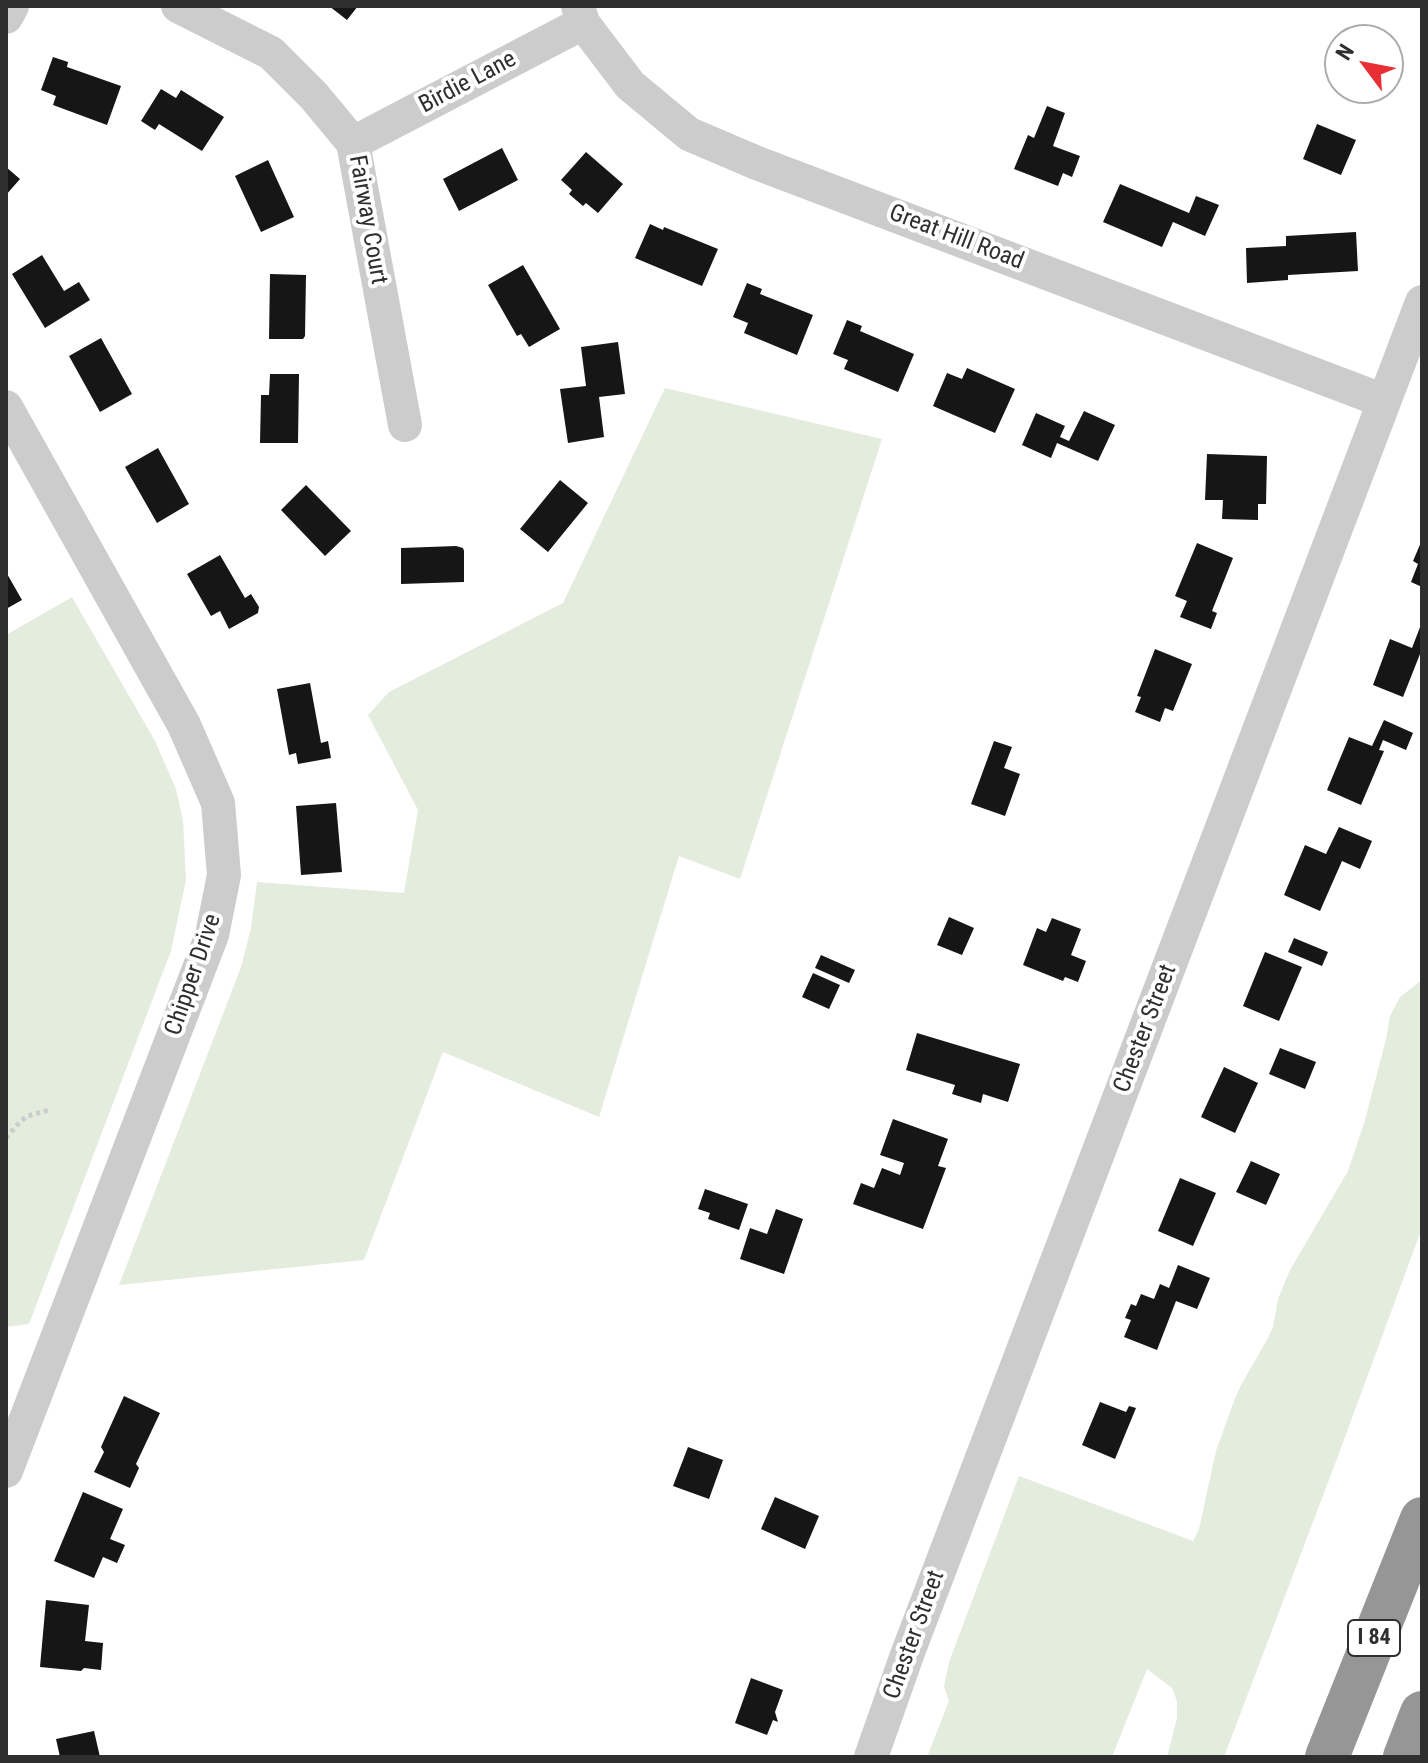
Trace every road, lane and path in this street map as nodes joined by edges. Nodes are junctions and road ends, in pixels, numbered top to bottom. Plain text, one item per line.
1 (12, 6) edge
2 (178, 6) edge
3 (581, 15) edge
4 (6, 17) edge
5 (353, 143) junction
6 (1422, 302) edge
7 (1384, 401) junction
8 (6, 407) edge
9 (405, 425) dead end
10 (49, 1110) dead end
11 (6, 1138) edge
12 (6, 1471) edge
13 (1422, 1519) edge
14 (1422, 1713) edge
15 (871, 1757) edge
16 (1327, 1757) edge
17 (1405, 1757) edge

1 - 4 street
2 - 5 street, Fairway Court
3 - 5 street, Birdie Lane
3 - 7 street, Great Hill Road
5 - 9 street, Fairway Court
6 - 7 street, Chester Street
7 - 15 street, Chester Street
8 - 12 street, Chipper Drive
10 - 11 path
13 - 16 highway, I 84
14 - 17 highway

